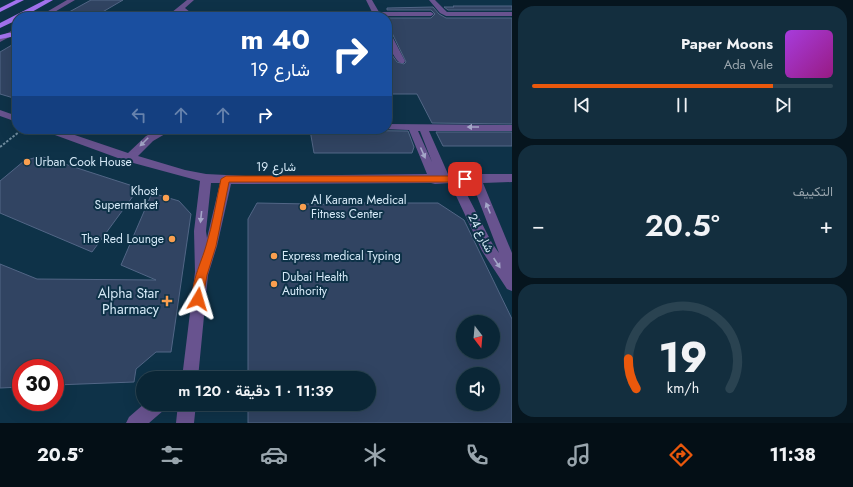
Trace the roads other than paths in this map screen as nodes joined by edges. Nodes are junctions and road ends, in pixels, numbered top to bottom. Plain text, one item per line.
1 (21, 0) edge
2 (50, 0) edge
3 (72, 0) edge
4 (192, 0) edge
5 (369, 0) edge
6 (432, 0) edge
7 (440, 0) edge
8 (181, 8) junction
9 (0, 10) edge
10 (27, 12) edge
11 (50, 12) edge
12 (176, 12) edge
13 (186, 12) edge
14 (375, 12) edge
15 (431, 14) dead end
16 (450, 14) junction
17 (512, 14) edge
18 (392, 15) edge
19 (12, 20) edge
20 (0, 26) edge
21 (12, 33) edge
22 (8, 35) joint
23 (0, 38) edge
24 (392, 44) edge
25 (401, 61) dead end
26 (0, 113) edge
27 (12, 117) edge
28 (392, 127) edge
29 (412, 127) junction
30 (423, 127) junction
31 (512, 128) edge
32 (61, 134) edge
33 (153, 134) edge
34 (130, 158) junction
35 (206, 178) junction
36 (512, 178) edge
37 (226, 179) junction
38 (445, 179) junction
39 (476, 179) junction
40 (512, 270) edge
41 (201, 275) junction
42 (512, 284) edge
43 (191, 371) edge
44 (150, 411) edge
45 (186, 411) edge
46 (135, 423) edge
47 (185, 423) edge

1 - 9 main road
2 - 10 main road
3 - 11 street
4 - 8 street
5 - 14 street
6 - 16 street
7 - 16 street
8 - 12 street
8 - 13 street
15 - 18 street
16 - 17 street
19 - 20 main road
21 - 22 street
22 - 23 main road
24 - 25 street
26 - 27 street
28 - 29 street
29 - 30 street
29 -> 38 street
31 -> 30 street
30 - 38 street
32 - 34 street, شارع 19
33 -> 34 street
34 - 35 street, شارع 19
35 - 37 street, شارع 19
35 -> 41 street
36 - 39 street, شارع 19
37 - 38 street, شارع 19
37 - 41 street
38 - 39 street, شارع 19
38 -> 42 street, شارع 24
40 -> 39 street, شارع 24
41 - 43 street
44 - 46 street
45 - 47 street

